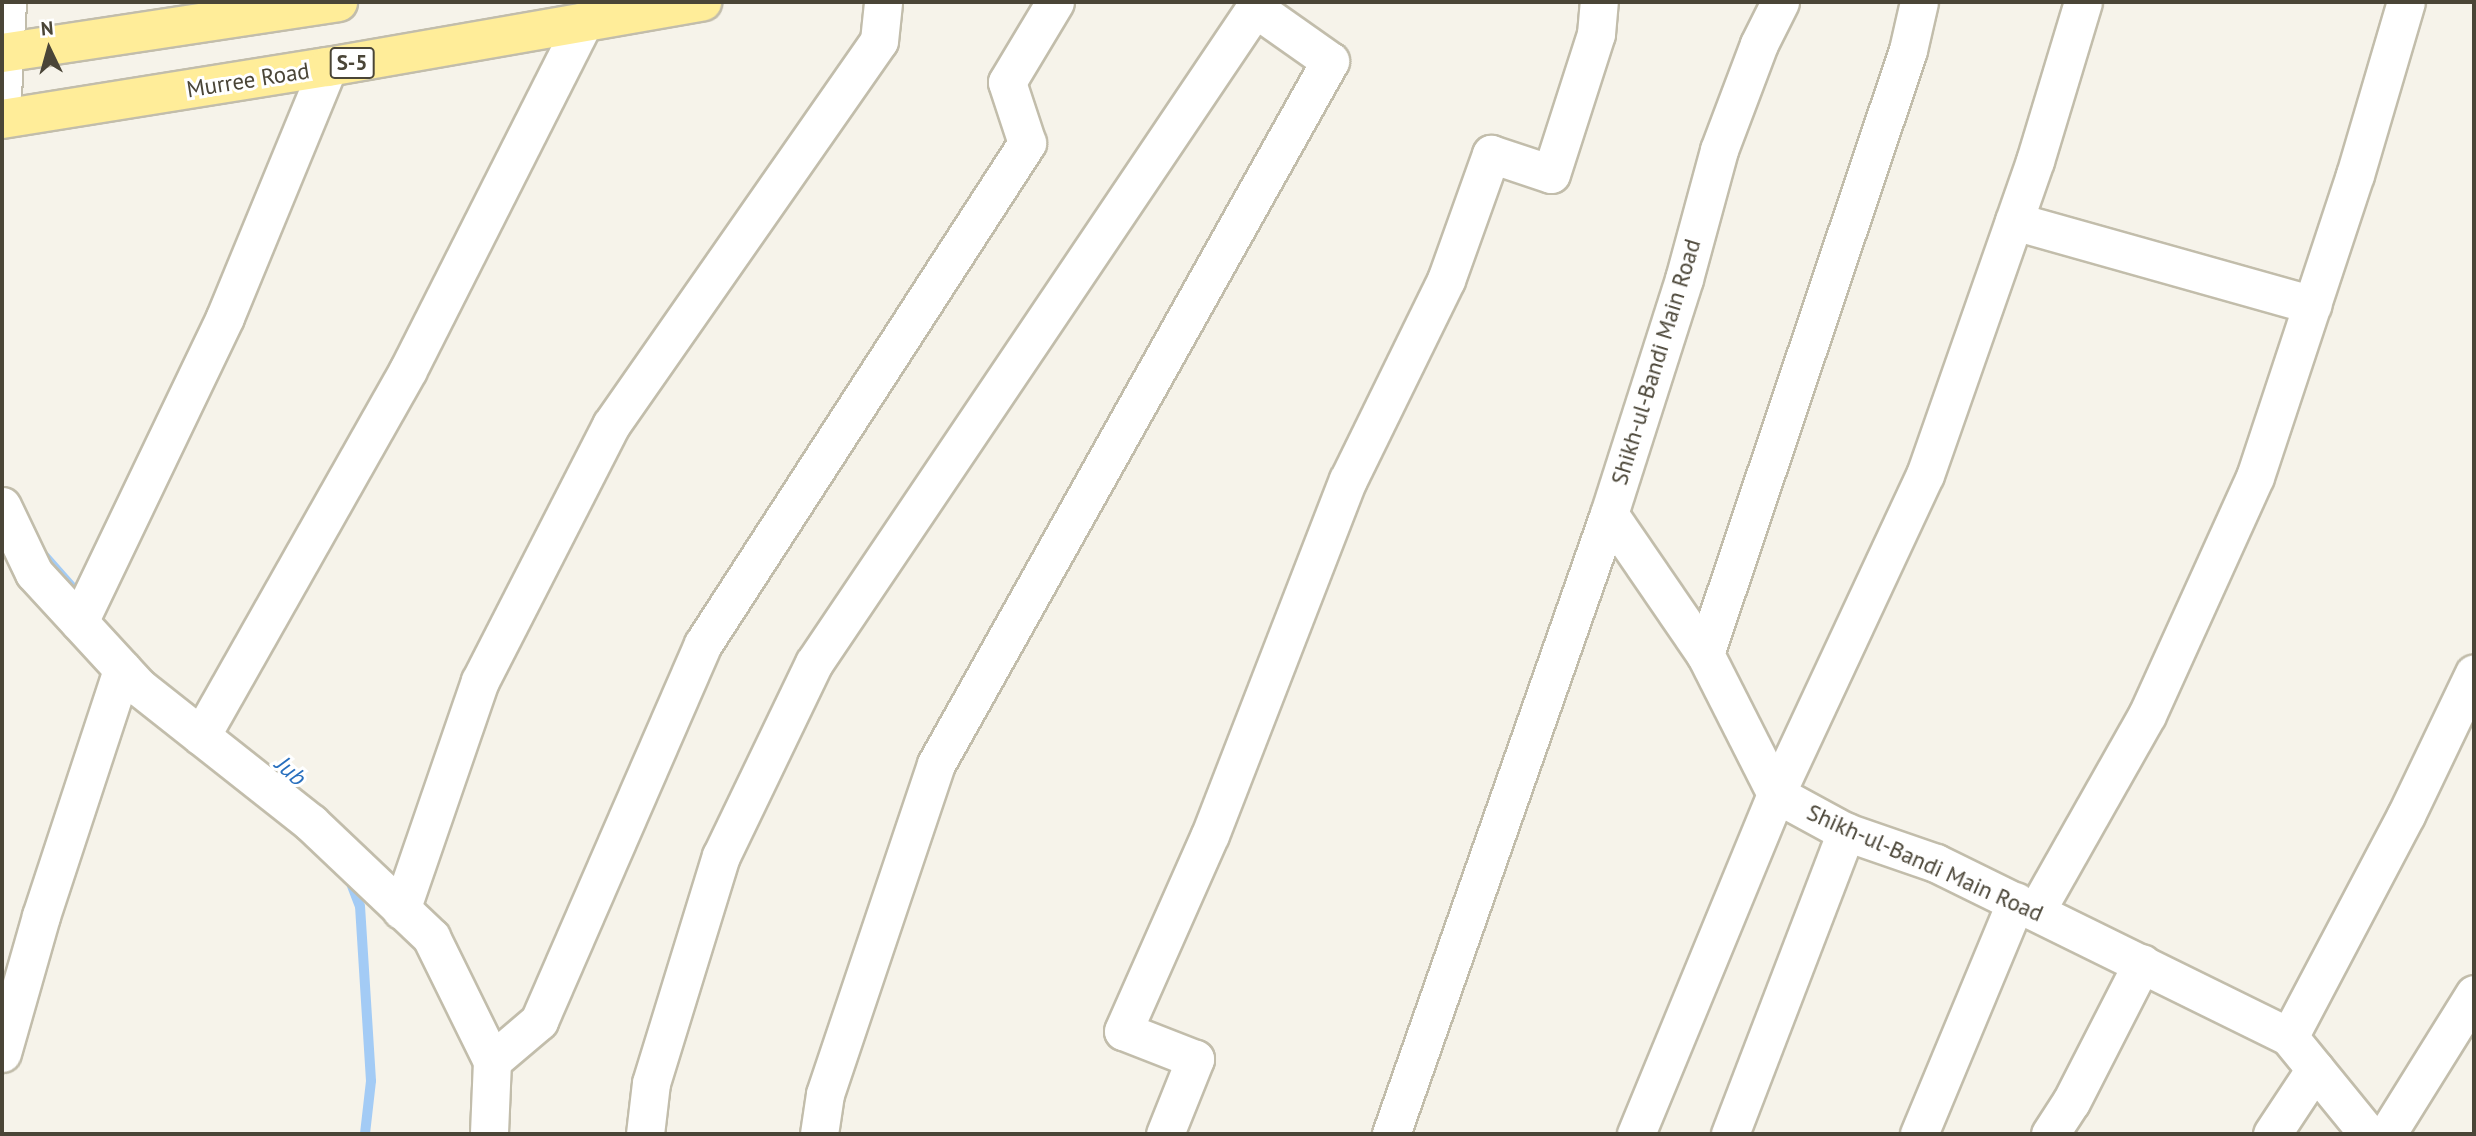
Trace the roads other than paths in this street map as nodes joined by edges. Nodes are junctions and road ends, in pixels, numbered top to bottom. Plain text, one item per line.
1 (7, 2) edge
2 (338, 2) edge
3 (702, 2) edge
4 (883, 2) edge
5 (1055, 2) edge
6 (1599, 2) edge
7 (1780, 2) edge
8 (1919, 2) edge
9 (2082, 2) edge
10 (2406, 2) edge
11 (1254, 5) edge
12 (584, 21) junction
13 (2, 53) edge
14 (328, 67) junction
15 (2, 94) edge
16 (2, 119) edge
17 (2014, 221) junction
18 (2312, 305) junction
19 (2, 506) edge
20 (1609, 514) junction
21 (18, 573) edge
22 (79, 622) junction
23 (1705, 654) junction
24 (122, 669) junction
25 (2474, 673) edge
26 (201, 736) junction
27 (1776, 794) junction
28 (1846, 832) junction
29 (2026, 906) junction
30 (401, 910) junction
31 (2142, 964) junction
32 (2474, 994) edge
33 (2289, 1037) junction
34 (2, 1053) edge
35 (492, 1061) junction
36 (2315, 1069) junction
37 (489, 1134) edge
38 (645, 1134) edge
39 (819, 1134) edge
40 (1165, 1134) edge
41 (1391, 1134) edge
42 (1636, 1134) edge
43 (1730, 1134) edge
44 (1919, 1134) edge
45 (2050, 1134) edge
46 (2272, 1134) edge
47 (2368, 1134) edge
48 (2387, 1134) edge

1 - 15 street
2 - 13 main road
3 - 12 main road, Murree Road / S-5
4 - 30 street
5 - 35 street
6 - 40 street
7 - 20 street, Shikh-ul-Bandi Main Road
8 - 23 street
9 - 17 street
10 - 18 street
11 - 38 street
11 - 39 street
12 - 14 main road, Murree Road / S-5
12 - 26 street
14 - 16 main road, Murree Road / S-5
14 - 22 street
17 - 18 street
17 - 27 street
18 - 29 street
19 - 21 street
20 - 23 street, Shikh-ul-Bandi Main Road
20 - 41 street
21 - 22 street
22 - 24 street
23 - 27 street, Shikh-ul-Bandi Main Road
24 - 26 street
24 - 34 street
25 - 33 street
26 - 30 street
27 - 28 street, Shikh-ul-Bandi Main Road
27 - 42 street
28 - 29 street, Shikh-ul-Bandi Main Road
28 - 43 street
29 - 31 street, Shikh-ul-Bandi Main Road
29 - 44 street
30 - 35 street
31 - 33 street, Shikh-ul-Bandi Main Road
31 - 45 street
32 - 48 street
33 - 36 street, Shikh-ul-Bandi Main Road
35 - 37 street
36 - 46 street
36 - 47 street, Shikh-ul-Bandi Main Road

